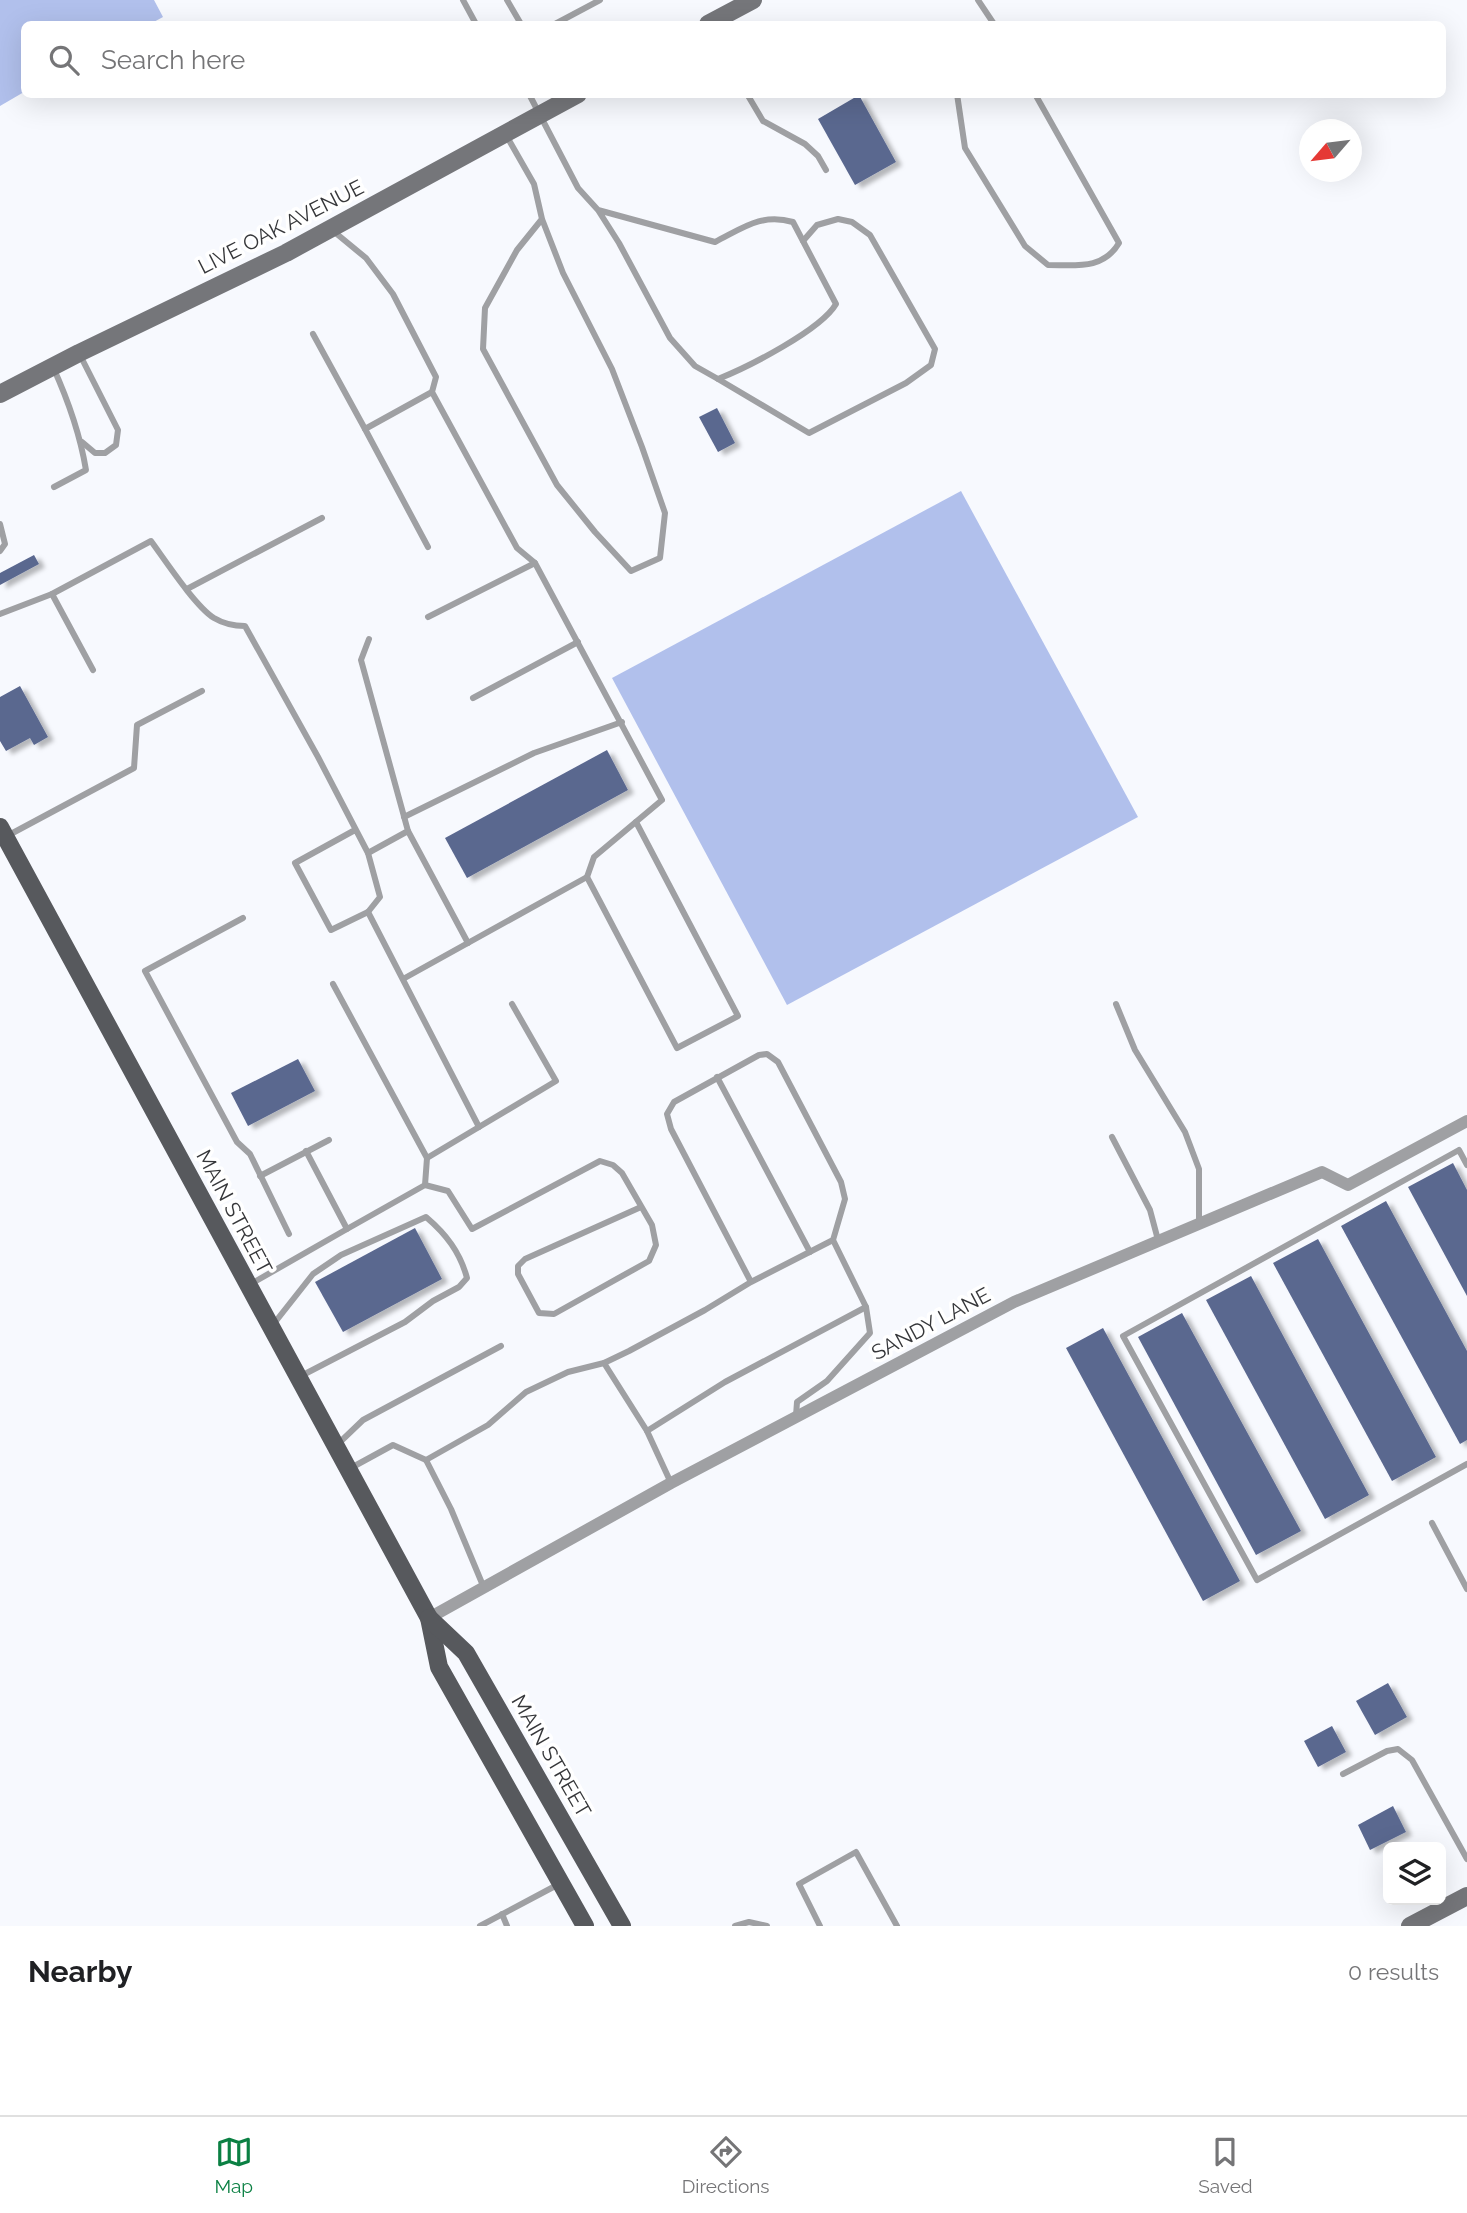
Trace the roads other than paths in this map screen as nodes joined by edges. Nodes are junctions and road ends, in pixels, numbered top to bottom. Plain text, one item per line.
1 (463, 0) edge
2 (508, 0) edge
3 (600, 0) edge
4 (753, 0) edge
5 (978, 0) edge
6 (474, 21) edge
7 (519, 21) edge
8 (561, 21) edge
9 (716, 21) edge
10 (991, 21) edge
11 (531, 98) edge
12 (571, 98) edge
13 (749, 98) edge
14 (958, 98) edge
15 (1037, 98) edge
16 (539, 116) junction
17 (505, 134) junction
18 (826, 170) dead end
19 (598, 210) junction
20 (542, 219) junction
21 (330, 229) junction
22 (803, 241) junction
23 (313, 334) dead end
24 (79, 353) junction
25 (53, 366) junction
26 (718, 379) junction
27 (432, 392) junction
28 (0, 394) edge
29 (365, 429) junction
30 (82, 442) junction
31 (54, 487) dead end
32 (322, 518) dead end
33 (0, 524) edge
34 (428, 547) dead end
35 (0, 551) edge
36 (535, 562) junction
37 (187, 589) junction
38 (52, 594) junction
39 (0, 614) edge
40 (428, 617) dead end
41 (369, 639) dead end
42 (578, 642) junction
43 (93, 670) dead end
44 (202, 691) dead end
45 (473, 698) dead end
46 (622, 722) junction
47 (404, 817) junction
48 (636, 822) junction
49 (355, 830) junction
50 (408, 831) junction
51 (3, 832) edge
52 (368, 853) junction
53 (587, 877) junction
54 (368, 912) junction
55 (243, 918) dead end
56 (468, 943) junction
57 (403, 979) junction
58 (332, 984) dead end
59 (512, 1004) dead end
60 (1116, 1004) dead end
61 (717, 1077) junction
62 (1467, 1121) edge
63 (479, 1127) junction
64 (1112, 1137) dead end
65 (328, 1140) dead end
66 (1467, 1146) edge
67 (1459, 1150) junction
68 (306, 1151) junction
69 (426, 1158) junction
70 (1467, 1165) edge
71 (260, 1175) junction
72 (425, 1185) junction
73 (641, 1207) junction
74 (1199, 1225) junction
75 (347, 1229) junction
76 (289, 1234) dead end
77 (833, 1240) junction
78 (1159, 1242) junction
79 (810, 1252) junction
80 (751, 1282) junction
81 (248, 1286) junction
82 (866, 1307) junction
83 (271, 1327) junction
84 (502, 1346) dead end
85 (604, 1363) junction
86 (298, 1378) junction
87 (796, 1417) junction
88 (647, 1431) junction
89 (335, 1447) junction
90 (426, 1460) junction
91 (1467, 1464) edge
92 (348, 1470) junction
93 (671, 1483) junction
94 (1432, 1522) dead end
95 (484, 1588) junction
96 (1467, 1589) edge
97 (429, 1618) junction
98 (1343, 1774) dead end
99 (1467, 1859) edge
100 (561, 1883) junction
101 (1467, 1895) edge
102 (502, 1913) junction
103 (480, 1926) edge
104 (507, 1926) edge
105 (585, 1926) edge
106 (622, 1926) edge
107 (735, 1926) edge
108 (767, 1926) edge
109 (820, 1926) edge
110 (897, 1926) edge
111 (1410, 1926) edge

1 - 6 lane
2 - 7 lane
3 - 8 lane
4 - 9 street
5 - 10 lane
11 - 16 lane
12 - 16 street, LIVE OAK AVENUE
13 - 18 lane
14 - 15 lane
16 - 17 street, LIVE OAK AVENUE
16 - 19 lane
17 - 20 lane
17 - 21 street, LIVE OAK AVENUE
19 - 22 lane
19 - 26 lane
20 - 20 lane
21 - 24 street, LIVE OAK AVENUE
21 - 27 lane
22 - 26 lane
22 - 26 lane
23 - 29 lane
24 - 25 street, LIVE OAK AVENUE
24 - 30 lane
25 - 28 street, LIVE OAK AVENUE
25 - 30 lane
27 - 29 lane
27 - 36 lane
29 - 34 lane
30 - 31 lane
32 - 37 lane
33 - 35 lane
36 - 40 lane
36 - 42 lane
37 - 38 lane
37 - 49 lane
38 - 39 lane
38 - 43 lane
41 - 47 lane
42 - 45 lane
42 - 46 lane
44 - 51 lane
46 - 47 lane
46 - 48 lane
47 - 50 lane
48 - 53 lane
48 - 53 lane
49 - 52 lane
49 - 54 lane
50 - 52 lane
50 - 56 lane
51 - 81 main road, MAIN STREET
52 - 54 lane
53 - 56 lane
54 - 57 lane
55 - 71 lane
56 - 57 lane
57 - 63 lane
58 - 69 lane
59 - 63 lane
60 - 74 lane
61 - 77 lane
61 - 79 lane
61 - 80 lane
62 - 74 street, SANDY LANE
63 - 69 lane
64 - 78 lane
65 - 68 lane
66 - 67 lane
67 - 70 lane
67 - 91 lane
68 - 71 lane
68 - 75 lane
69 - 72 lane
71 - 76 lane
72 - 73 lane
72 - 75 lane
73 - 73 lane
74 - 78 street, SANDY LANE
75 - 81 lane
77 - 79 lane
77 - 82 lane
78 - 87 street, SANDY LANE
79 - 80 lane
80 - 85 lane
81 - 83 main road, MAIN STREET
82 - 87 lane
82 - 88 lane
83 - 86 main road, MAIN STREET
83 - 86 lane
84 - 89 lane
85 - 88 lane
85 - 90 lane
86 - 89 main road, MAIN STREET
87 - 93 street, SANDY LANE
88 - 93 lane
89 - 92 main road, MAIN STREET
90 - 92 lane
90 - 95 lane
92 - 97 main road, MAIN STREET
93 - 95 street, SANDY LANE
94 - 96 lane
95 - 97 street, SANDY LANE
97 - 100 main road, MAIN STREET
97 - 106 main road, MAIN STREET
98 - 99 lane
100 - 102 lane
100 - 105 main road, MAIN STREET
101 - 111 street
102 - 103 lane
102 - 104 lane
107 - 108 lane
109 - 110 lane

